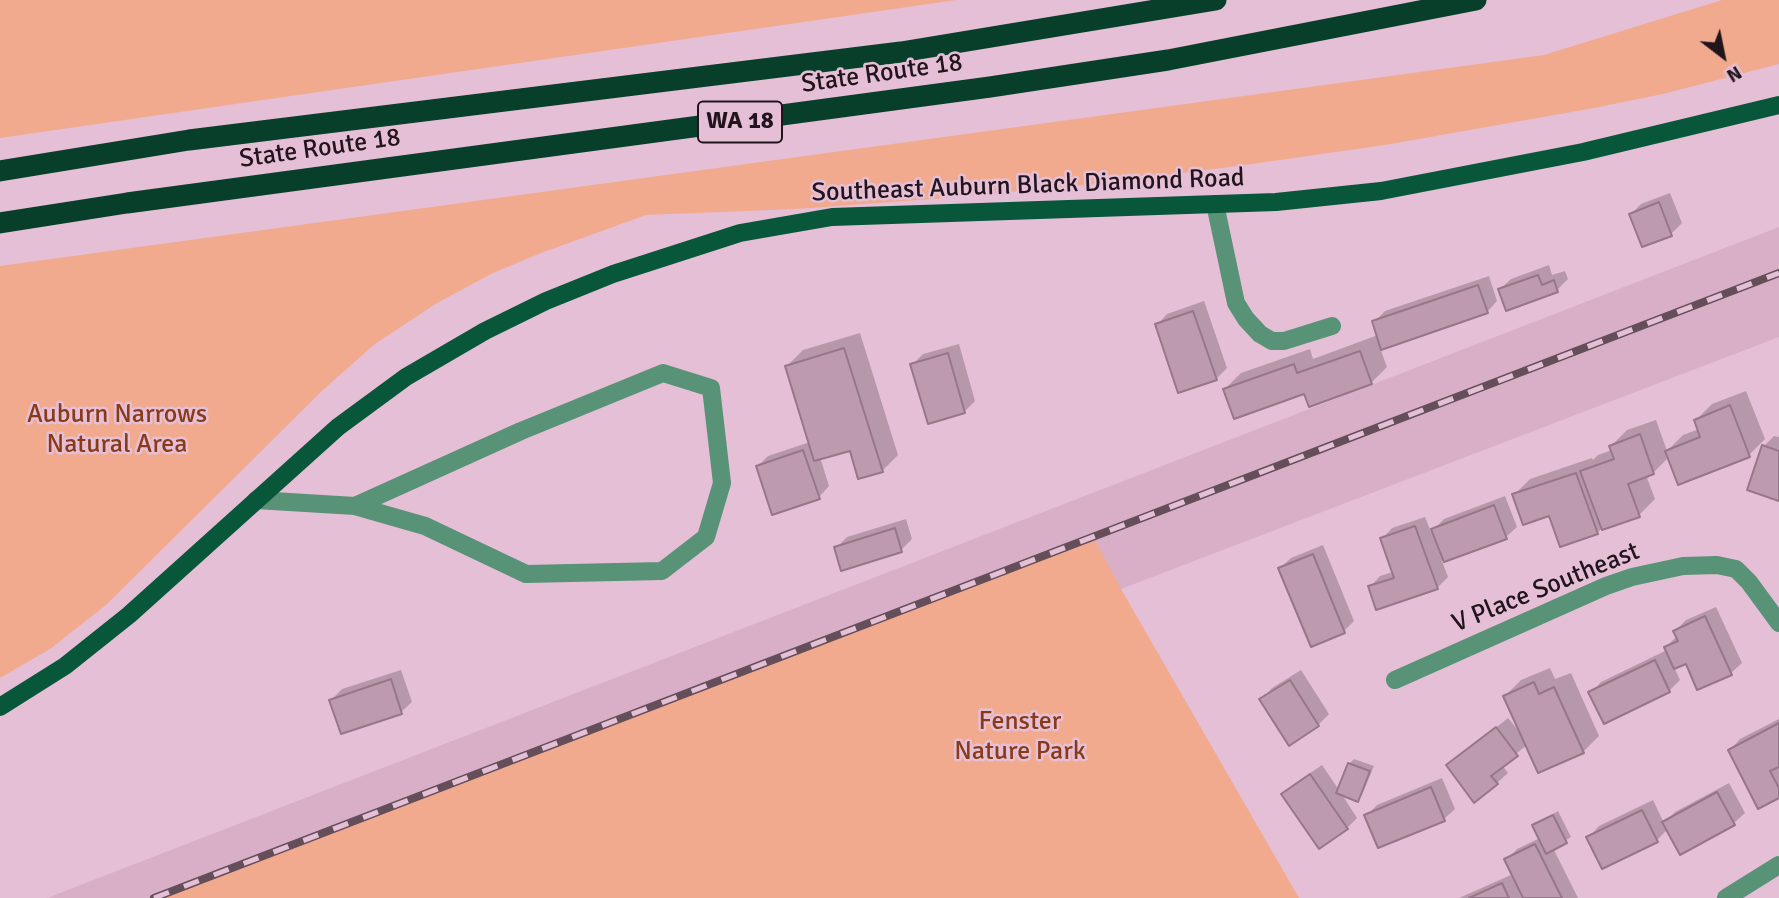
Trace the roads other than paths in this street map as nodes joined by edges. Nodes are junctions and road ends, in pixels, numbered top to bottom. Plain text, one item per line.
1 (1216, 0) edge
2 (1476, 0) edge
3 (1779, 105) edge
4 (0, 171) edge
5 (1215, 204) junction
6 (0, 223) edge
7 (1332, 326) dead end
8 (256, 500) junction
9 (355, 506) junction
10 (1779, 622) edge
11 (1395, 680) dead end
12 (0, 708) edge
13 (1779, 865) edge
14 (1726, 898) edge

1 - 4 highway, State Route 18 / WA 18
2 - 6 highway, State Route 18 / WA 18
3 - 5 main road, Southeast Auburn Black Diamond Road
5 - 7 street
5 - 8 main road, Southeast Auburn Black Diamond Road
8 - 9 street
8 - 12 main road, Southeast Auburn Black Diamond Road
9 - 9 street
10 - 11 street, V Place Southeast
13 - 14 street

